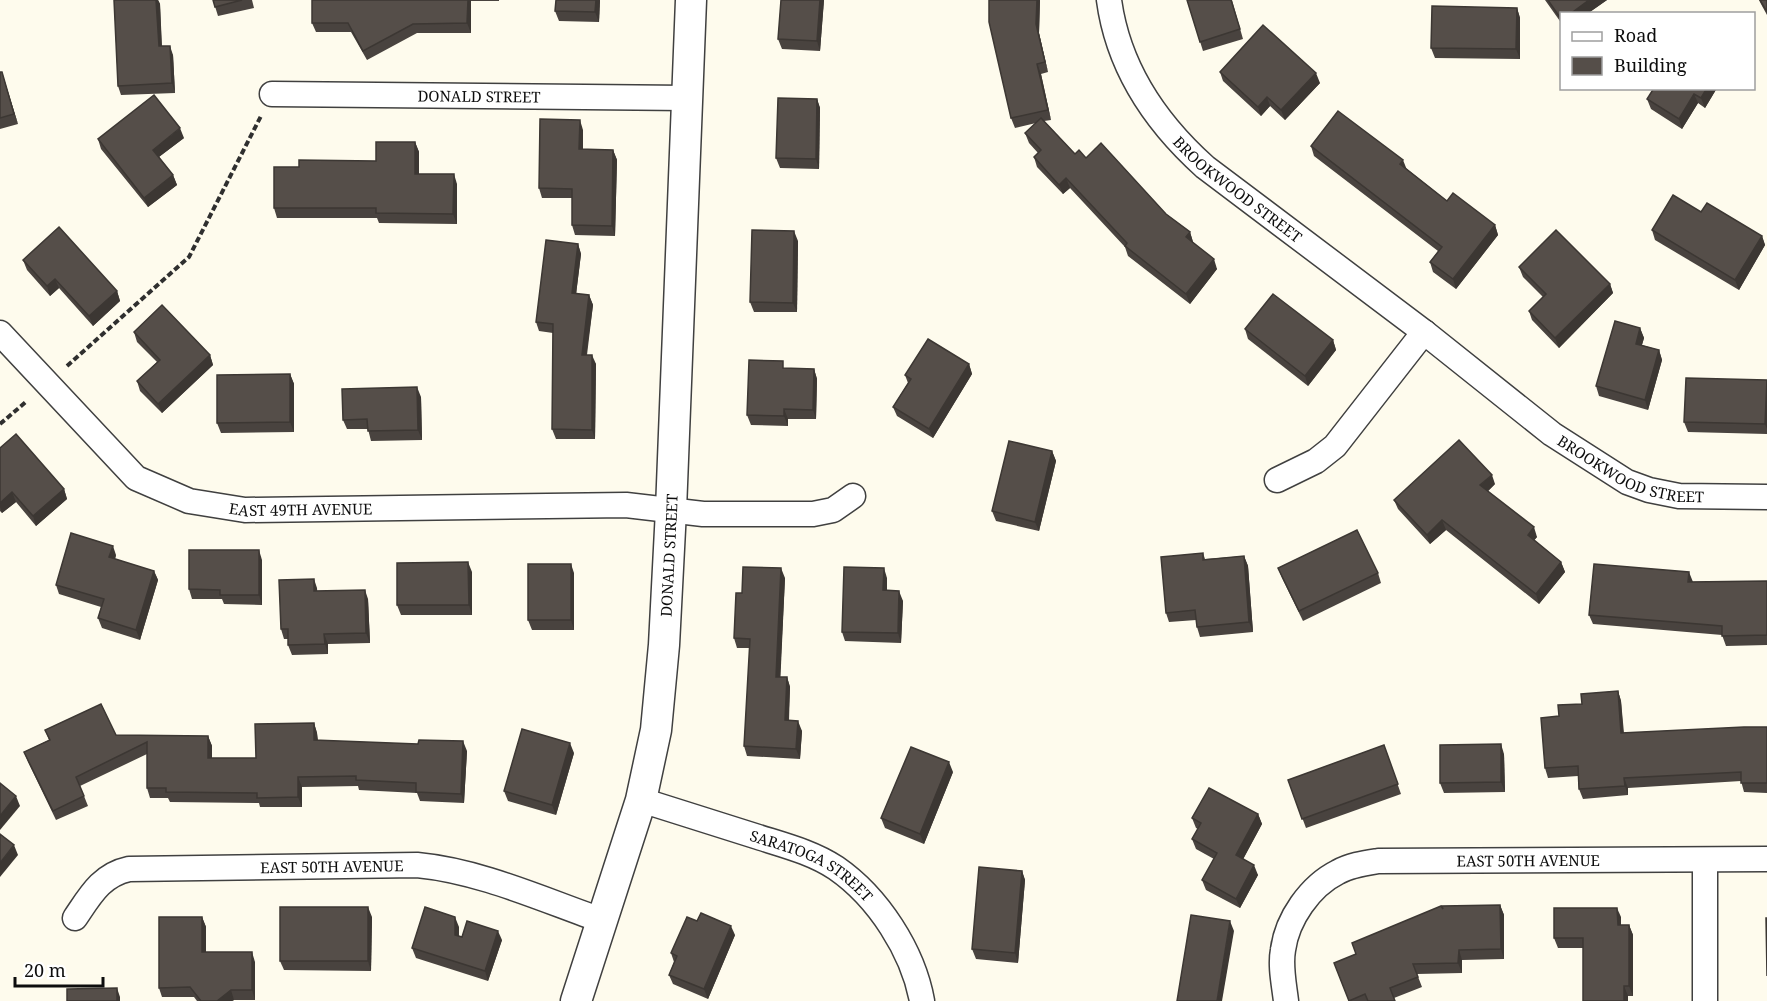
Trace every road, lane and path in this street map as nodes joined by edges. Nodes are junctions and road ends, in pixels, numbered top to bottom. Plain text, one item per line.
1 (692, 0) edge
2 (1109, 0) edge
3 (272, 94) joint
4 (687, 98) junction
5 (1424, 332) junction
6 (0, 333) edge
7 (48, 384) junction
8 (0, 424) edge
9 (1277, 480) dead end
10 (853, 496) dead end
11 (1767, 497) edge
12 (671, 510) junction
13 (641, 800) junction
14 (1767, 859) edge
15 (1705, 860) junction
16 (75, 918) dead end
17 (601, 920) junction
18 (576, 1001) edge
19 (922, 1001) edge
20 (1286, 1001) edge
21 (1705, 1001) edge

1 - 4 street, DONALD STREET
2 - 5 street, BROOKWOOD STREET
3 - 4 street, DONALD STREET
3 - 7 path
4 - 12 street, DONALD STREET
5 - 9 street
5 - 11 street, BROOKWOOD STREET
6 - 7 street, EAST 49TH AVENUE
7 - 8 path
7 - 12 street, EAST 49TH AVENUE
10 - 12 street, EAST 49TH AVENUE
12 - 13 street, DONALD STREET
13 - 17 street, DONALD STREET
13 - 19 street, SARATOGA STREET
14 - 15 street, EAST 50TH AVENUE
15 - 20 street, EAST 50TH AVENUE
15 - 21 street
16 - 17 street, EAST 50TH AVENUE
17 - 18 street, DONALD STREET

